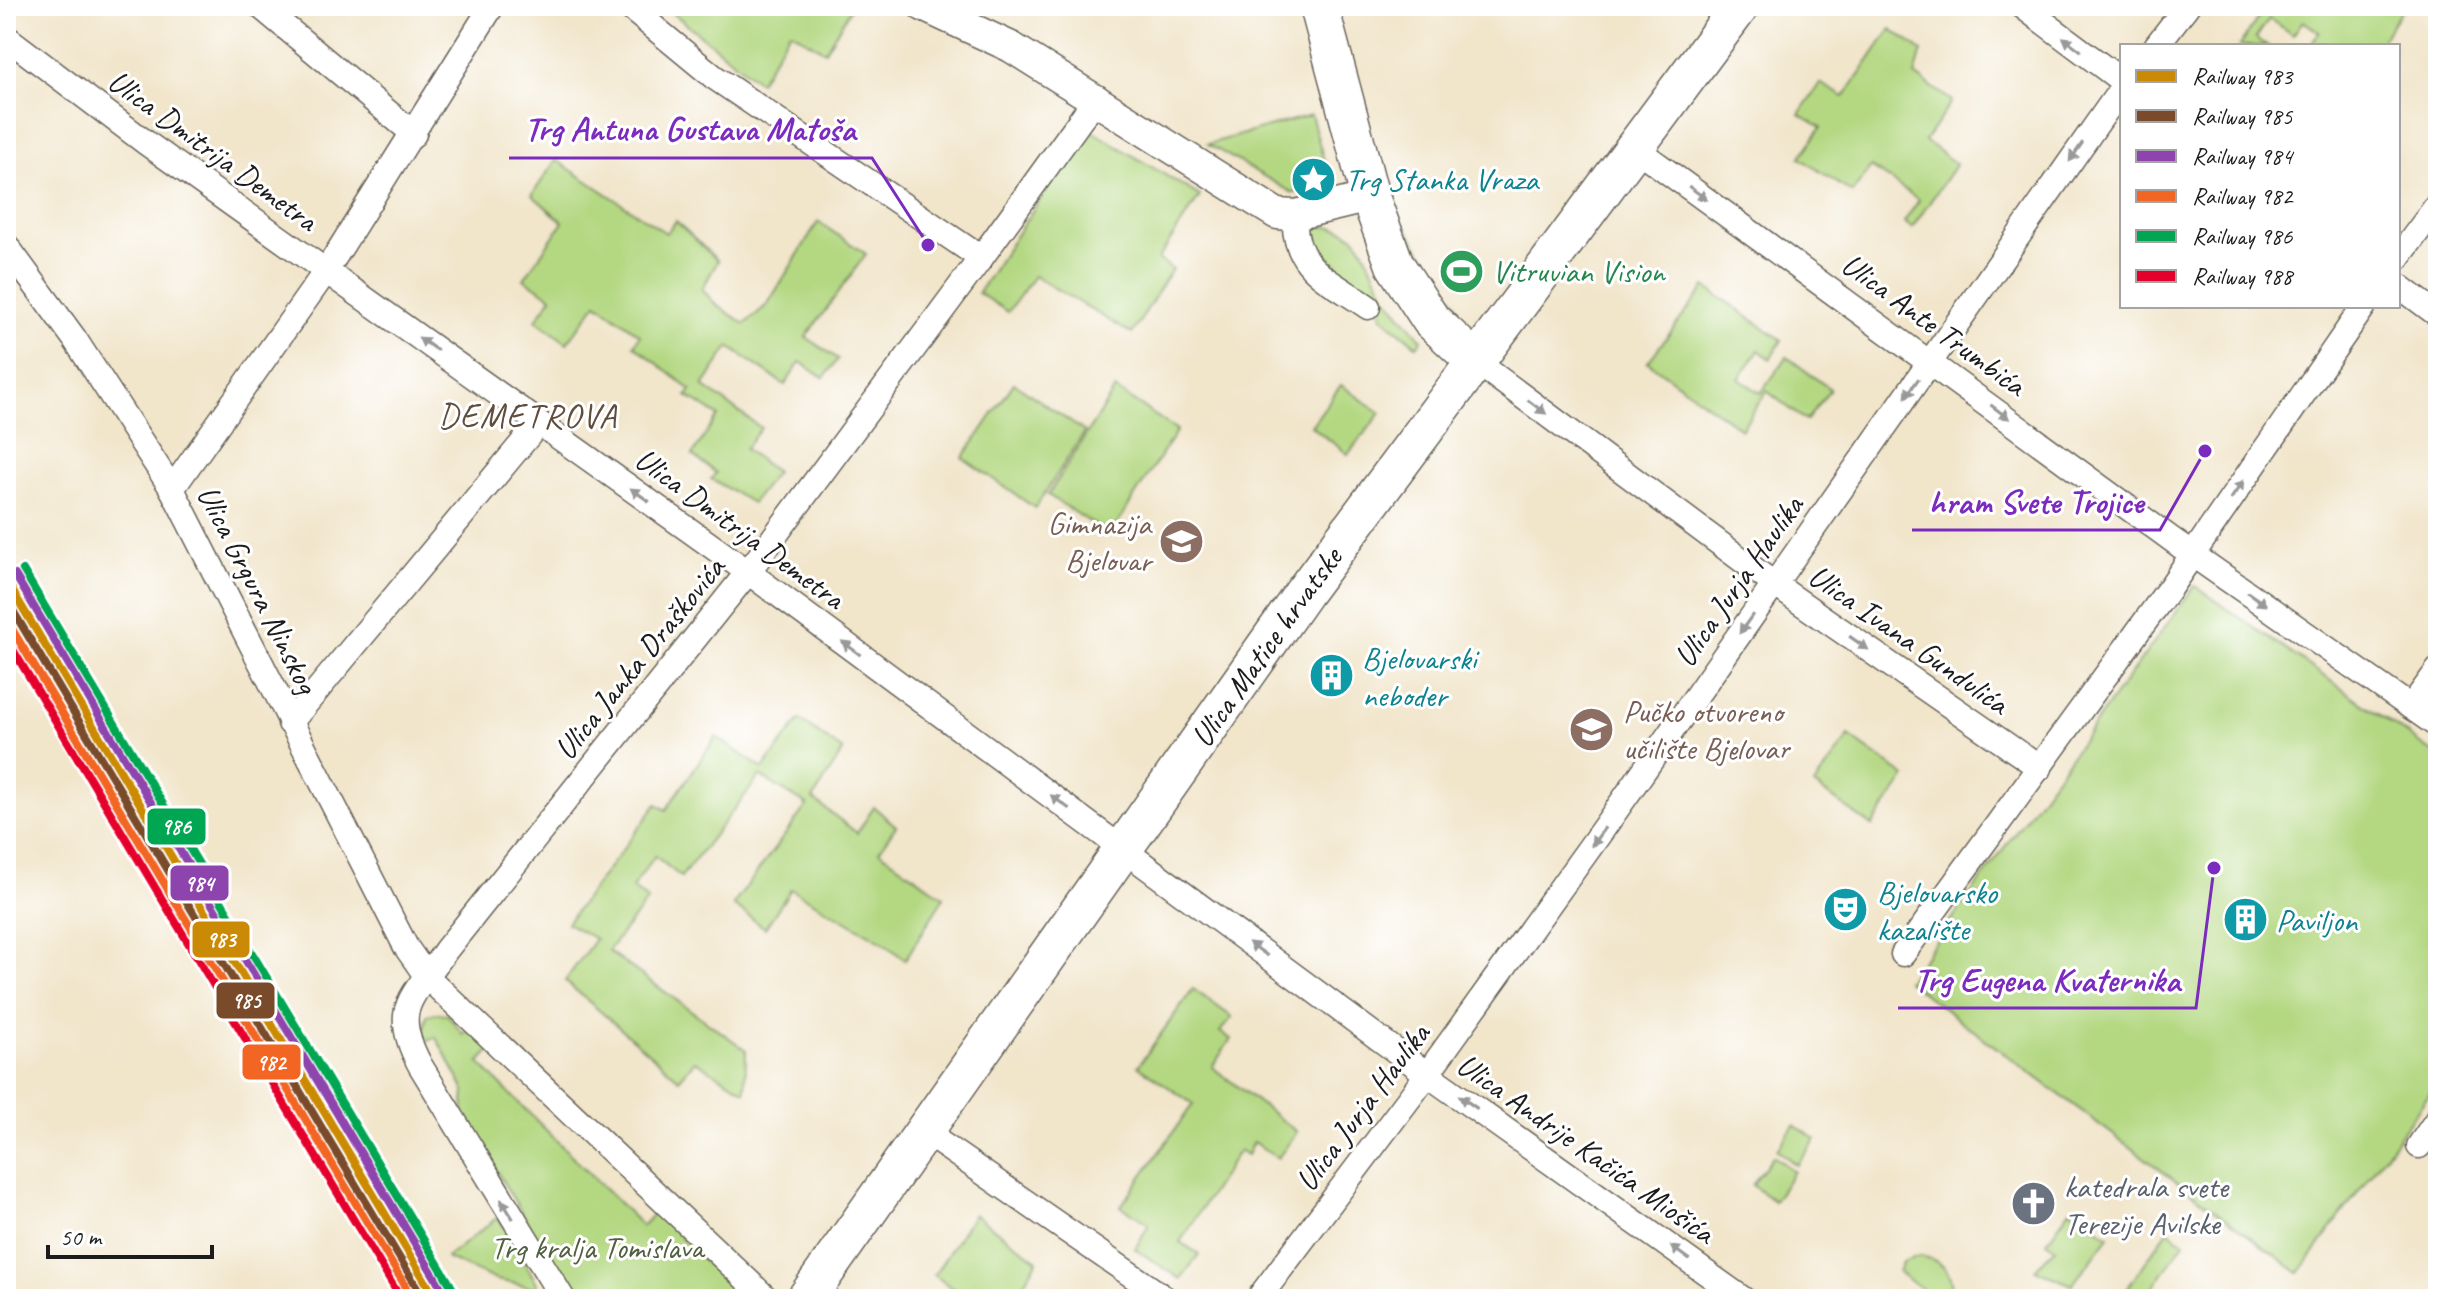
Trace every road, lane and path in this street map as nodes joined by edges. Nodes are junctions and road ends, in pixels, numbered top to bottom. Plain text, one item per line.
1 (260, 6) edge
2 (492, 6) edge
3 (628, 6) edge
4 (923, 6) edge
5 (1740, 6) edge
6 (2022, 6) edge
7 (2187, 6) edge
8 (1321, 14) edge
9 (6, 37) edge
10 (2158, 44) edge
11 (2120, 80) edge
12 (2120, 91) edge
13 (1097, 97) junction
14 (414, 134) junction
15 (1635, 148) junction
16 (1370, 197) junction
17 (2438, 204) edge
18 (1295, 215) junction
19 (6, 245) edge
20 (2400, 255) edge
21 (981, 258) junction
22 (326, 271) junction
23 (2400, 286) edge
24 (1368, 307) dead end
25 (2363, 308) edge
26 (2438, 315) edge
27 (1474, 360) junction
28 (1931, 361) junction
29 (539, 423) junction
30 (172, 489) junction
31 (2193, 555) junction
32 (748, 572) junction
33 (1774, 584) junction
34 (2438, 670) edge
35 (2411, 707) junction
36 (290, 723) junction
37 (2438, 726) edge
38 (2040, 768) junction
39 (1122, 849) junction
40 (1903, 954) dead end
41 (427, 977) junction
42 (1427, 1074) junction
43 (2438, 1118) edge
44 (923, 1131) junction
45 (2419, 1146) dead end
46 (563, 1299) edge
47 (767, 1299) edge
48 (806, 1299) edge
49 (1166, 1299) edge
50 (1258, 1299) edge
51 (1743, 1299) edge

1 - 14 street
2 - 14 street
3 - 21 street
4 - 13 street
5 - 15 main road, Ulica Matice hrvatske
11 -> 6 street
7 - 10 street
8 - 16 main road
9 - 22 street, Ulica Dmitrija Demetra
12 -> 28 street, Ulica Jurja Haulika
13 - 18 street
13 - 21 street, Ulica Janka Draškovića
14 - 22 street
15 - 27 main road, Ulica Matice hrvatske
15 -> 28 street, Ulica Ante Trumbića
16 - 18 street
16 - 27 main road
17 - 20 street
18 - 24 street
19 - 30 street, Ulica Grgura Ninskog
21 - 32 street, Ulica Janka Draškovića
29 -> 22 street, Ulica Dmitrija Demetra
22 - 30 street
23 - 26 street
31 -> 25 street
27 -> 33 street, Ulica Ivana Gundulića
27 - 39 main road, Ulica Matice hrvatske
28 -> 31 street, Ulica Ante Trumbića
28 -> 33 street, Ulica Jurja Haulika
32 -> 29 street, Ulica Dmitrija Demetra
29 - 36 street
30 - 36 street, Ulica Grgura Ninskog
31 -> 35 street, Ulica Ante Trumbića
31 - 38 street
39 -> 32 street, Ulica Dmitrija Demetra
32 - 41 street, Ulica Janka Draškovića
33 -> 38 street, Ulica Ivana Gundulića
33 -> 42 street, Ulica Jurja Haulika
34 - 35 street
35 - 37 street, Ulica Ante Trumbića
36 - 41 street, Ulica Grgura Ninskog
38 - 40 street
42 -> 39 street, Ulica Andrije Kačića Miošića
39 - 44 main road, Ulica Matice hrvatske
46 -> 41 street
41 - 47 street
42 - 50 street, Ulica Jurja Haulika
51 -> 42 street, Ulica Andrije Kačića Miošića
43 - 45 street
44 - 48 main road, Ulica Matice hrvatske
44 - 49 street

